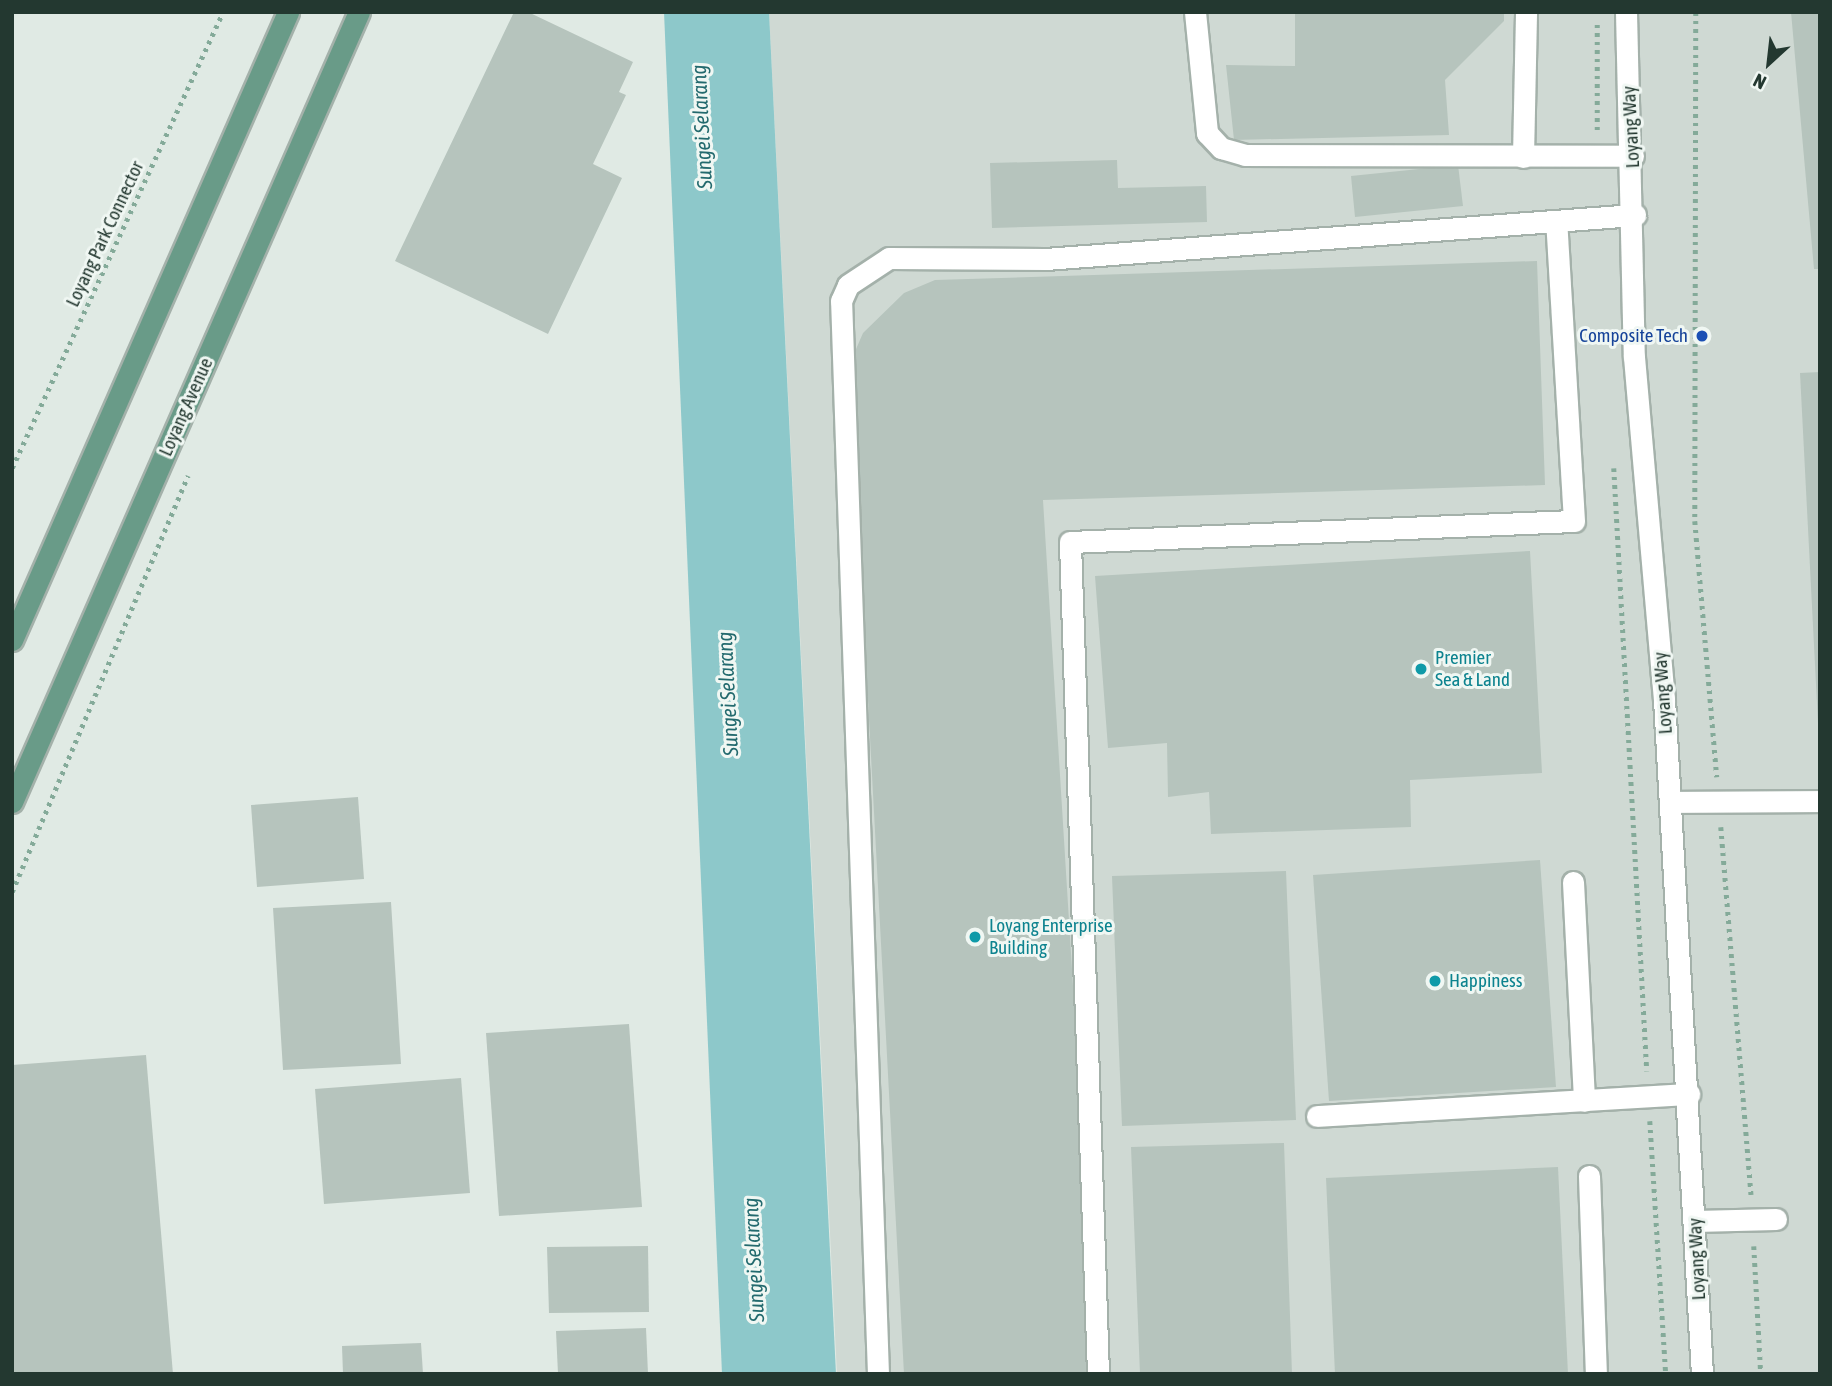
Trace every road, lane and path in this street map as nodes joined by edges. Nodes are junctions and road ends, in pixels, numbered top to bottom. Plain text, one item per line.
1 (223, 12) edge
2 (288, 12) edge
3 (359, 12) edge
4 (1195, 12) edge
5 (1526, 12) edge
6 (1597, 12) edge
7 (1626, 12) edge
8 (1696, 12) edge
9 (1633, 156) junction
10 (1522, 157) junction
11 (1597, 157) junction
12 (1635, 215) junction
13 (1556, 222) junction
14 (1613, 454) dead end
15 (12, 468) edge
16 (190, 470) dead end
17 (12, 640) edge
18 (1719, 801) junction
19 (1820, 801) edge
20 (1670, 802) junction
21 (12, 803) edge
22 (1573, 882) dead end
23 (12, 892) edge
24 (1689, 1094) junction
25 (1648, 1096) junction
26 (1584, 1101) junction
27 (1317, 1116) dead end
28 (1589, 1176) dead end
29 (1776, 1219) dead end
30 (1753, 1220) junction
31 (1695, 1221) junction
32 (878, 1374) edge
33 (1098, 1374) edge
34 (1596, 1374) edge
35 (1666, 1374) edge
36 (1702, 1374) edge
37 (1761, 1374) edge

1 - 15 path, Loyang Park Connector
2 - 17 main road
3 - 21 main road, Loyang Avenue
4 - 10 street
5 - 10 street
6 - 11 path
7 - 9 street, Loyang Way
8 - 18 path
9 - 11 street
9 - 12 street, Loyang Way
10 - 11 street
12 - 13 street
12 - 20 street, Loyang Way
13 - 32 street
13 - 33 street
14 - 25 path
16 - 23 path
18 - 19 street
18 - 20 street
18 - 30 path
20 - 24 street, Loyang Way
22 - 26 street
24 - 25 street
24 - 31 street, Loyang Way
25 - 26 street
25 - 35 path
26 - 27 street
28 - 34 street
29 - 30 street
30 - 31 street
30 - 37 path
31 - 36 street, Loyang Way

